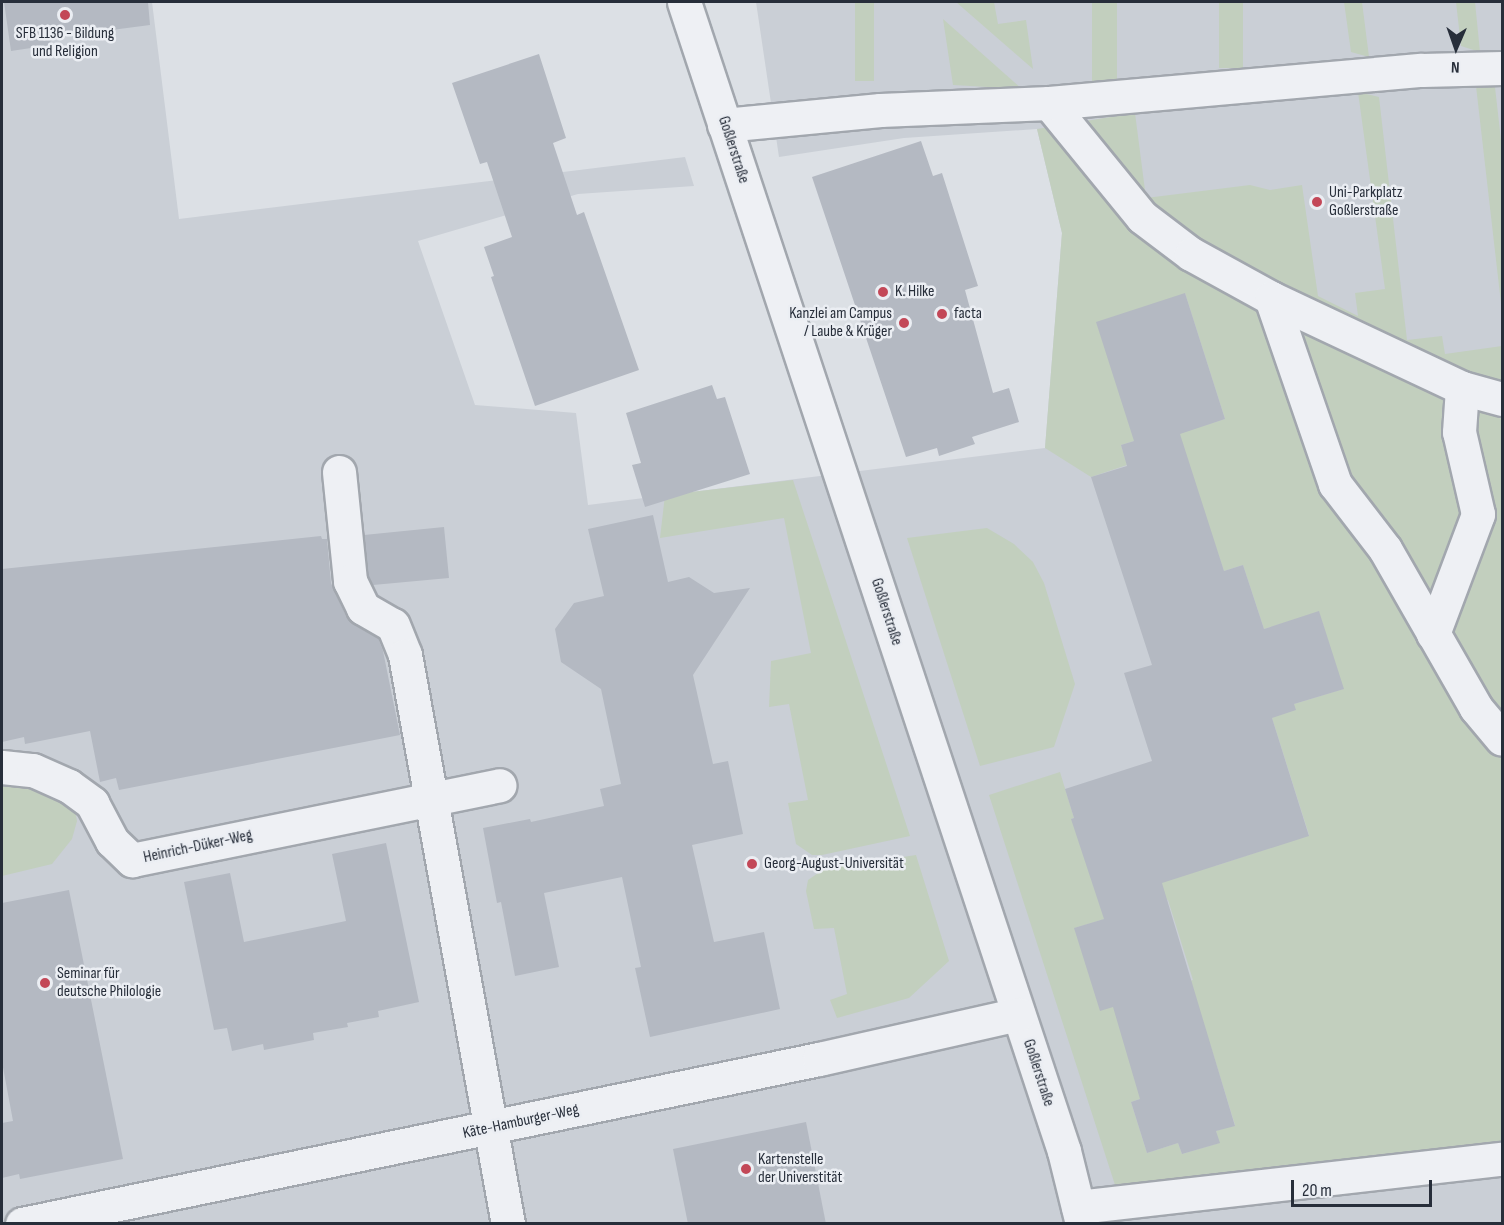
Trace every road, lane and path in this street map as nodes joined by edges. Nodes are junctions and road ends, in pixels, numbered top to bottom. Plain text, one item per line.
1 (684, 2) edge
2 (1503, 68) edge
3 (1049, 103) junction
4 (724, 125) junction
5 (1271, 298) junction
6 (1462, 388) junction
7 (1503, 399) edge
8 (339, 472) dead end
9 (1432, 634) junction
10 (1503, 739) edge
11 (2, 767) edge
12 (499, 785) dead end
13 (430, 799) junction
14 (1018, 1014) junction
15 (489, 1128) junction
16 (1503, 1158) edge
17 (1080, 1215) edge
18 (22, 1224) edge
19 (508, 1224) edge

1 - 4 street, Goßlerstraße
2 - 3 street
3 - 4 street
3 - 5 street
4 - 14 street, Goßlerstraße
5 - 6 street
5 - 9 street
6 - 7 street
6 - 9 street
8 - 13 street
9 - 10 street
11 - 13 street, Heinrich-Düker-Weg
12 - 13 street, Heinrich-Düker-Weg
13 - 15 street
14 - 15 street, Käte-Hamburger-Weg
14 - 17 street, Goßlerstraße
15 - 18 street, Käte-Hamburger-Weg
15 - 19 street
16 - 17 street

